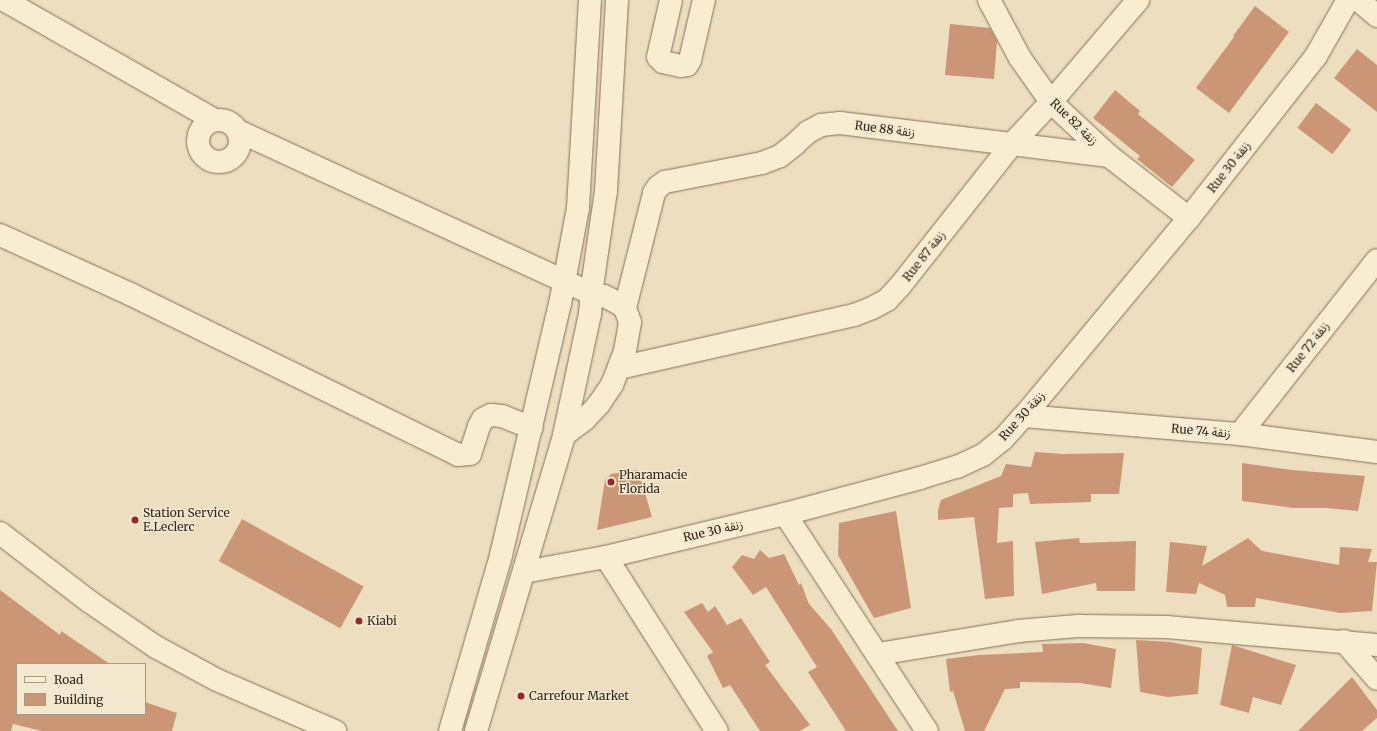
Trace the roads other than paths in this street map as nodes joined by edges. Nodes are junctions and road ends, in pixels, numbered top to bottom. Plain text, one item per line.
1 (4, 0) edge
2 (590, 0) edge
3 (617, 0) edge
4 (671, 0) edge
5 (704, 0) edge
6 (987, 0) edge
7 (1138, 0) edge
8 (1348, 0) edge
9 (1358, 0) edge
10 (1377, 16) edge
11 (1051, 102) junction
12 (214, 120) junction
13 (238, 131) junction
14 (1012, 144) junction
15 (1110, 156) junction
16 (1189, 218) junction
17 (0, 235) edge
18 (1377, 260) edge
19 (563, 281) junction
20 (592, 294) junction
21 (625, 308) junction
22 (619, 368) junction
23 (1024, 416) junction
24 (532, 428) junction
25 (1240, 434) junction
26 (564, 435) junction
27 (1377, 452) edge
28 (785, 514) junction
29 (0, 533) edge
30 (606, 557) junction
31 (524, 572) junction
32 (1344, 641) junction
33 (1377, 645) edge
34 (878, 654) junction
35 (1377, 679) edge
36 (335, 731) edge
37 (450, 731) edge
38 (476, 731) edge
39 (717, 731) edge
40 (927, 731) edge

1 - 12 street
2 - 19 street
3 - 20 street
4 - 5 street
6 - 11 street, Rue 82 زنقة
7 - 11 street, Rue 87 زنقة
8 - 16 street, Rue 30 زنقة
9 - 10 street
11 - 14 street, Rue 87 زنقة
11 - 15 street, Rue 82 زنقة
12 - 13 street
12 - 13 street
13 - 19 street
14 - 15 street, Rue 88 زنقة
14 - 21 street, Rue 88 زنقة
14 - 22 street, Rue 87 زنقة
15 - 16 street, Rue 82 زنقة
16 - 23 street, Rue 30 زنقة
17 - 24 street
18 - 25 street, Rue 72 زنقة
19 - 20 street
19 - 24 street
20 - 21 street
20 - 26 street
21 - 22 street
22 - 26 street
23 - 25 street, Rue 74 زنقة
23 - 28 street, Rue 30 زنقة
24 - 37 street
25 - 27 street, Rue 74 زنقة
26 - 31 street
28 - 30 street, Rue 30 زنقة
28 - 34 street
29 - 36 street
30 - 31 street, Rue 30 زنقة
30 - 39 street
31 - 38 street
32 - 33 street
32 - 34 street
32 - 35 street
34 - 40 street

